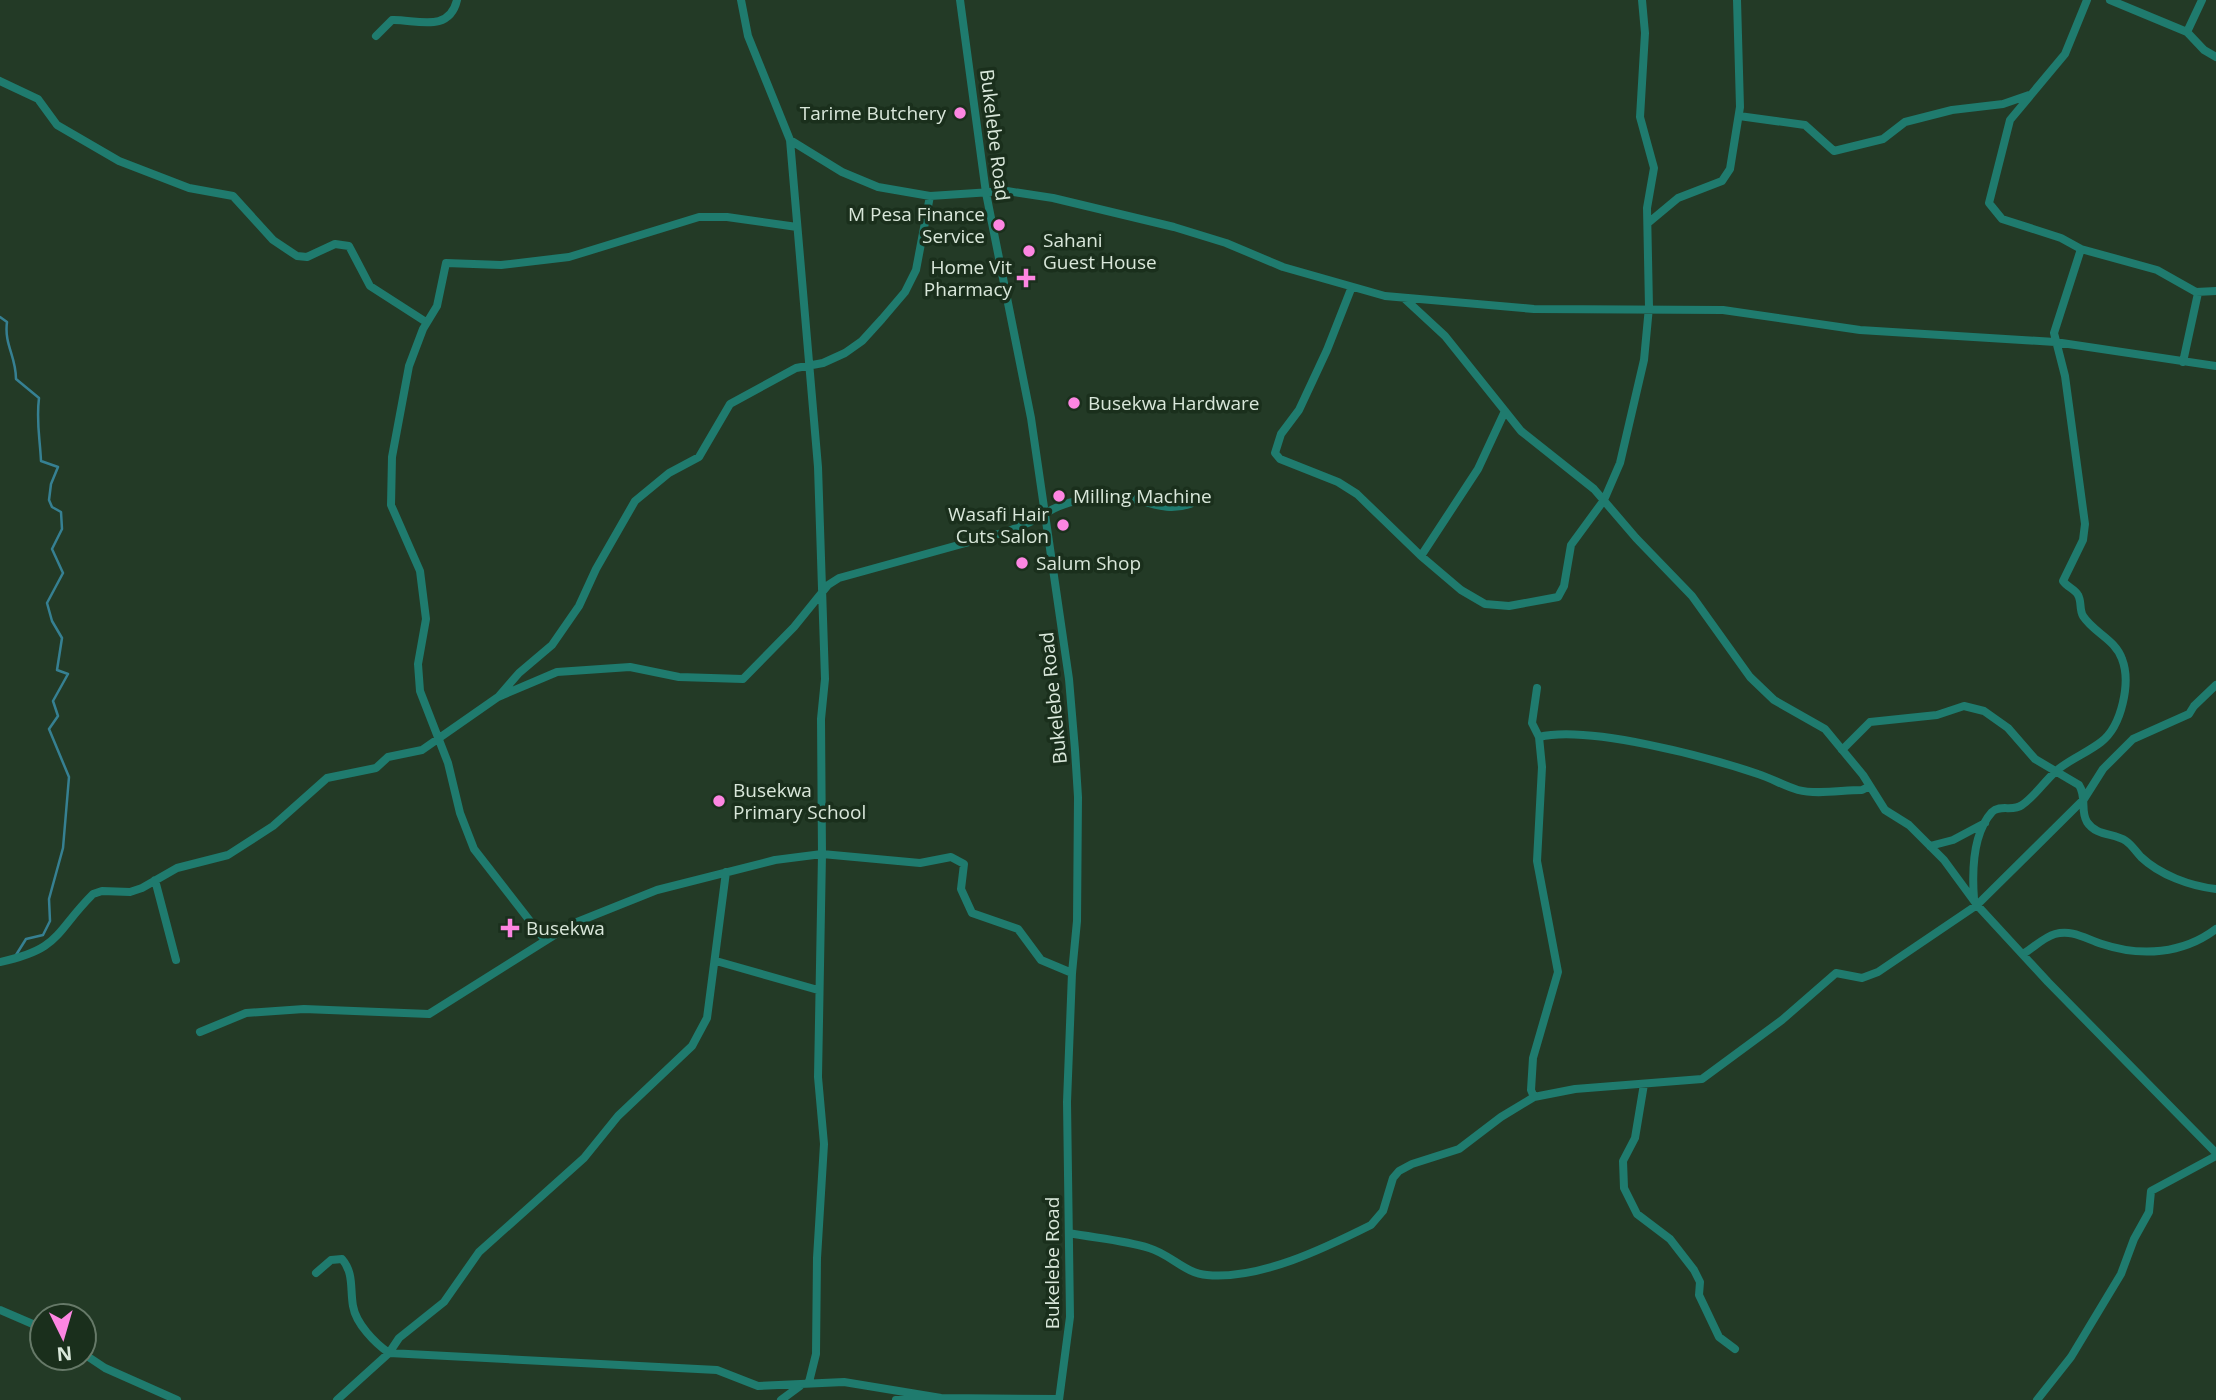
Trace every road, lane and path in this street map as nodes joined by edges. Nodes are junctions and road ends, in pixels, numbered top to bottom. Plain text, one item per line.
1 (457, 0) edge
2 (741, 0) edge
3 (960, 0) edge
4 (1642, 0) edge
5 (1737, 0) edge
6 (2087, 0) edge
7 (2110, 0) edge
8 (2202, 0) edge
9 (2187, 32) junction
10 (376, 36) dead end
11 (2216, 57) edge
12 (0, 81) edge
13 (2029, 94) junction
14 (1739, 116) junction
15 (790, 140) junction
16 (986, 193) junction
17 (930, 196) junction
18 (1648, 223) junction
19 (797, 228) junction
20 (2081, 249) junction
21 (1351, 289) junction
22 (2216, 291) edge
23 (2198, 293) junction
24 (1405, 299) junction
25 (1649, 307) junction
26 (426, 322) junction
27 (2055, 342) junction
28 (2183, 362) junction
29 (811, 366) junction
30 (2216, 366) edge
31 (1505, 411) junction
32 (1604, 500) junction
33 (1190, 504) dead end
34 (1045, 512) junction
35 (1421, 556) junction
36 (821, 594) junction
37 (2216, 685) edge
38 (1537, 688) dead end
39 (498, 697) junction
40 (1539, 737) junction
41 (437, 741) junction
42 (1842, 751) junction
43 (2057, 770) junction
44 (1870, 786) junction
45 (2084, 799) junction
46 (1985, 823) junction
47 (1930, 846) junction
48 (822, 854) junction
49 (726, 872) junction
50 (155, 880) junction
51 (2216, 889) edge
52 (1976, 903) junction
53 (2216, 929) edge
54 (544, 939) junction
55 (2023, 954) junction
56 (176, 960) dead end
57 (716, 961) junction
58 (0, 962) edge
59 (1072, 973) junction
60 (818, 990) junction
61 (200, 1032) dead end
62 (1644, 1084) junction
63 (1534, 1097) junction
64 (2216, 1154) edge
65 (1069, 1233) junction
66 (316, 1273) dead end
67 (0, 1310) edge
68 (28, 1322) edge
69 (1735, 1349) dead end
70 (389, 1353) junction
71 (98, 1363) edge
72 (805, 1383) junction
73 (927, 1396) junction
74 (1059, 1399) edge
75 (177, 1400) edge
76 (337, 1400) edge
77 (780, 1400) edge
78 (896, 1400) edge
79 (2037, 1400) edge

1 - 10 street
2 - 15 street
3 - 16 street, Bukelebe Road
4 - 18 street
5 - 14 street
6 - 13 street
7 - 9 street
8 - 9 street
9 - 11 street
12 - 26 street
13 - 14 street
13 - 20 street
14 - 18 street
15 - 17 street
15 - 19 street
16 - 17 street
16 - 21 street
16 - 34 street, Bukelebe Road
17 - 29 street
18 - 25 street
19 - 26 street
19 - 29 street
20 - 23 street
20 - 27 street
21 - 24 street
21 - 35 street
22 - 23 street
23 - 28 street
24 - 25 street
24 - 31 street
25 - 27 street
25 - 32 street
26 - 41 street
27 - 28 street
27 - 43 street
28 - 30 street
29 - 36 street
29 - 39 street
31 - 32 street
31 - 35 street
32 - 35 street
32 - 42 street
33 - 34 street
34 - 36 street
34 - 59 street, Bukelebe Road
36 - 39 street
36 - 48 street
37 - 45 street
38 - 40 street
39 - 41 street
40 - 44 street
40 - 63 street
41 - 50 street
41 - 54 street
42 - 43 street
42 - 44 street
43 - 45 street
43 - 46 street
44 - 47 street
45 - 51 street
45 - 52 street
46 - 47 street
46 - 52 street
47 - 52 street
48 - 49 street
48 - 59 street
48 - 60 street
49 - 54 street
49 - 57 street
50 - 56 street
50 - 58 street
52 - 55 street
52 - 62 street
53 - 55 street
54 - 61 street
55 - 64 street
57 - 60 street
57 - 70 street
59 - 65 street, Bukelebe Road
60 - 72 street
62 - 63 street
62 - 69 street
63 - 65 street
64 - 79 street
65 - 74 street, Bukelebe Road
66 - 70 street
67 - 68 street
70 - 72 street
70 - 76 street
71 - 75 street
72 - 73 street
72 - 77 street
73 - 74 street
73 - 78 street

